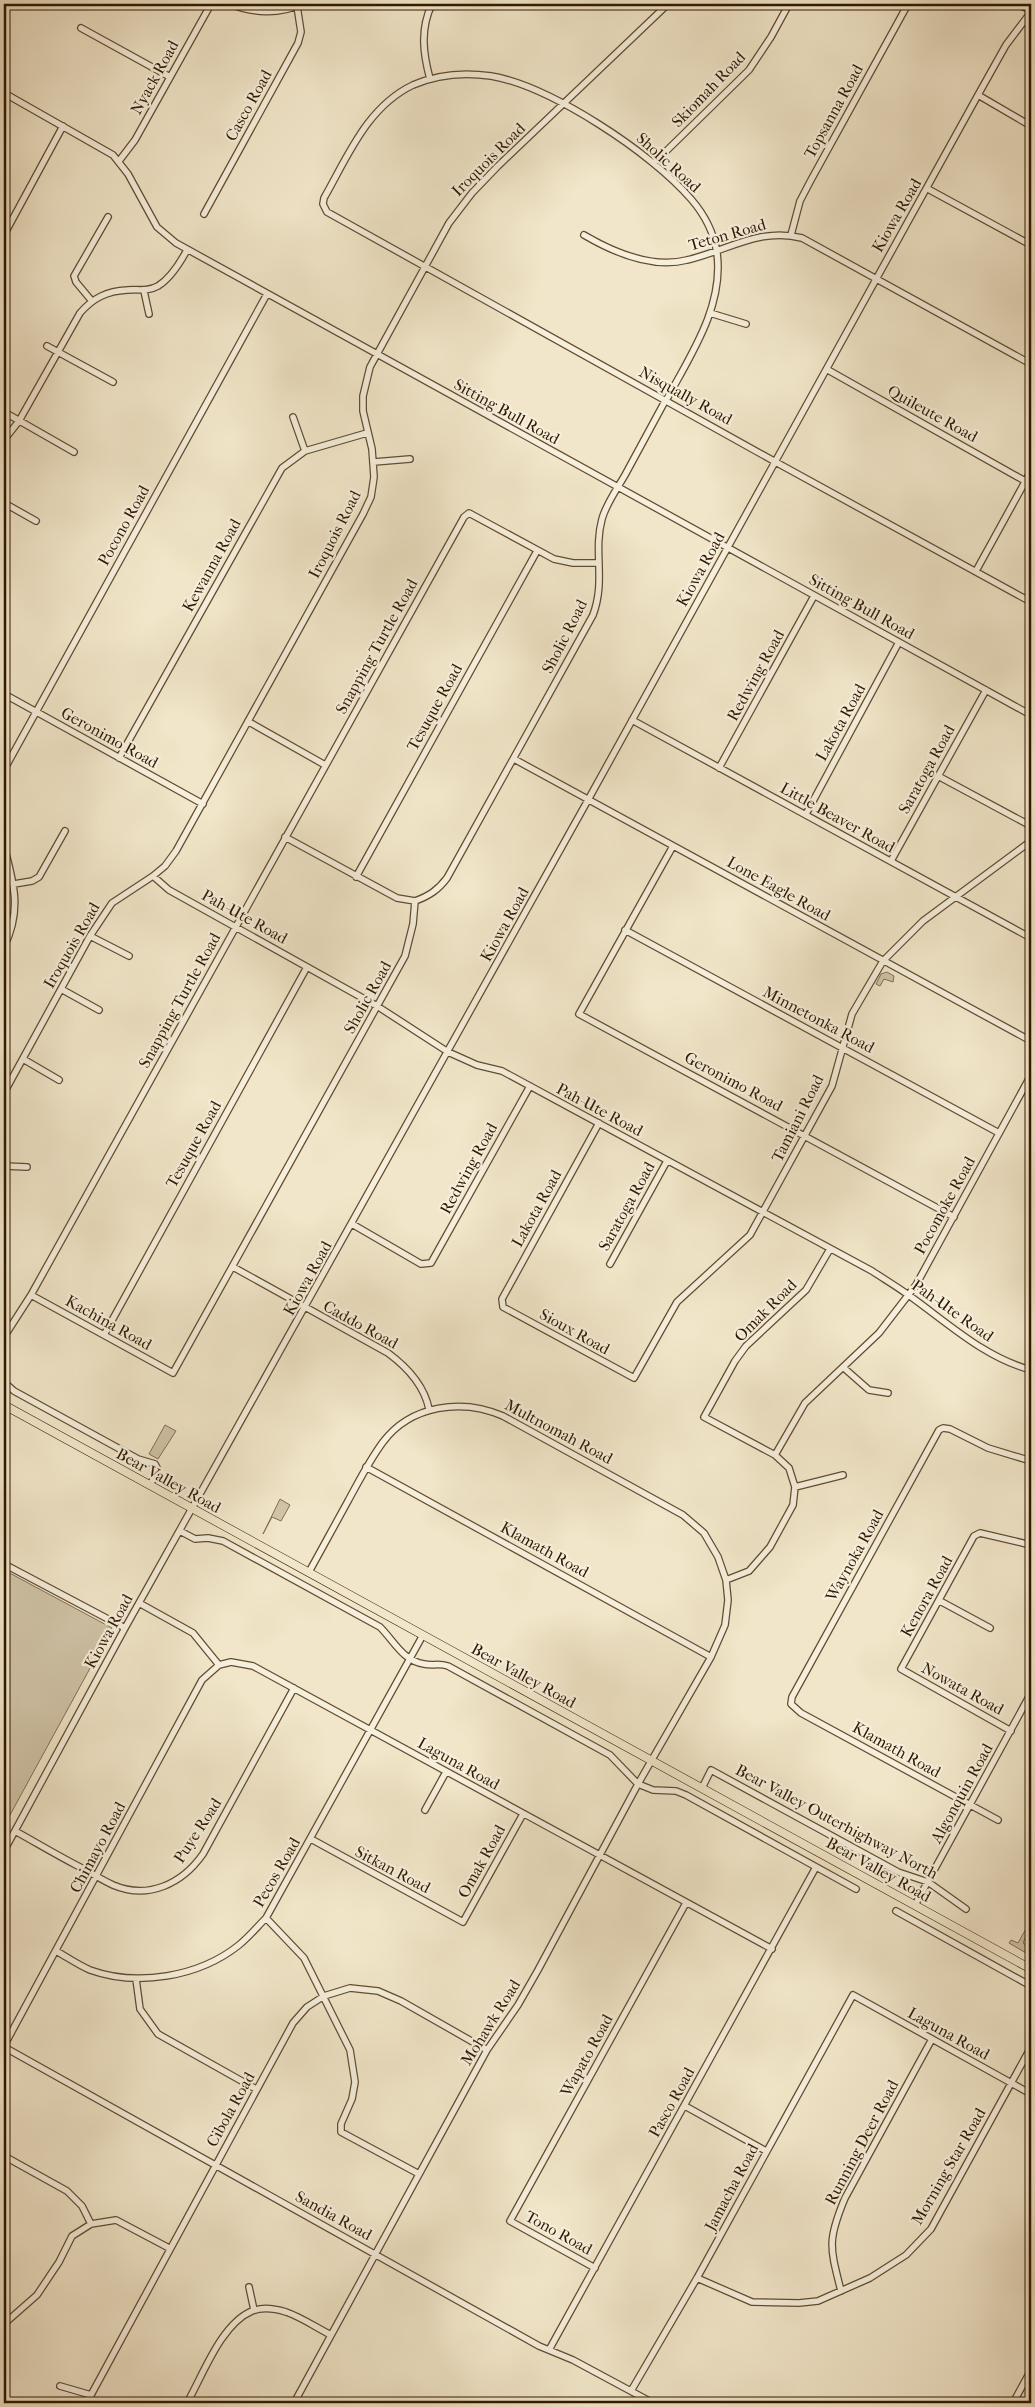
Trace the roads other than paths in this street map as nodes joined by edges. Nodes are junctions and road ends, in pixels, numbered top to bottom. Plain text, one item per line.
1 (211, 4) edge
2 (230, 4) edge
3 (432, 4) edge
4 (668, 4) edge
5 (790, 4) edge
6 (908, 4) edge
7 (1016, 4) edge
8 (299, 5) edge
9 (1031, 11) edge
10 (81, 28) dead end
11 (170, 77) junction
12 (430, 79) junction
13 (4, 93) edge
14 (978, 95) junction
15 (564, 104) junction
16 (63, 126) junction
17 (1031, 126) edge
18 (119, 161) junction
19 (654, 163) junction
20 (928, 188) junction
21 (326, 212) joint
22 (204, 214) dead end
23 (108, 217) dead end
24 (4, 235) edge
25 (584, 235) dead end
26 (791, 235) junction
27 (1031, 245) edge
28 (187, 250) junction
29 (717, 252) junction
30 (425, 266) junction
31 (876, 278) junction
32 (144, 291) junction
33 (267, 294) junction
34 (91, 300) junction
35 (710, 312) junction
36 (149, 314) dead end
37 (746, 324) dead end
38 (47, 346) dead end
39 (58, 352) junction
40 (376, 355) junction
41 (1031, 364) edge
42 (828, 370) junction
43 (113, 382) dead end
44 (666, 400) junction
45 (4, 412) edge
46 (293, 417) dead end
47 (19, 421) junction
48 (367, 433) junction
49 (4, 440) edge
50 (305, 451) junction
51 (74, 452) dead end
52 (410, 459) dead end
53 (374, 462) junction
54 (776, 462) junction
55 (1031, 471) edge
56 (1025, 481) junction
57 (618, 488) junction
58 (4, 503) edge
59 (36, 521) dead end
60 (727, 548) junction
61 (537, 551) junction
62 (599, 563) junction
63 (976, 571) junction
64 (814, 596) junction
65 (1031, 602) edge
66 (899, 642) junction
67 (986, 690) junction
68 (4, 694) edge
69 (35, 711) junction
70 (1031, 715) edge
71 (632, 720) junction
72 (249, 722) junction
73 (120, 758) junction
74 (514, 759) junction
75 (325, 765) junction
76 (719, 768) junction
77 (4, 770) edge
78 (938, 776) junction
79 (588, 800) junction
80 (203, 804) junction
81 (806, 814) junction
82 (1031, 826) edge
83 (66, 831) dead end
84 (285, 837) junction
85 (1031, 841) edge
86 (4, 846) edge
87 (673, 846) junction
88 (891, 861) junction
89 (153, 876) junction
90 (356, 877) junction
91 (14, 884) junction
92 (955, 896) junction
93 (415, 901) junction
94 (235, 926) junction
95 (625, 930) junction
96 (6, 934) edge
97 (90, 936) junction
98 (1031, 938) edge
99 (4, 947) edge
100 (128, 956) dead end
101 (883, 961) junction
102 (307, 967) junction
103 (61, 989) junction
104 (377, 1006) junction
105 (99, 1010) dead end
106 (1031, 1041) edge
107 (842, 1047) junction
108 (448, 1052) junction
109 (23, 1059) junction
110 (1031, 1075) edge
111 (59, 1080) dead end
112 (530, 1086) junction
113 (4, 1093) edge
114 (599, 1123) junction
115 (999, 1133) junction
116 (805, 1136) junction
117 (667, 1161) junction
118 (4, 1166) edge
119 (27, 1167) dead end
120 (762, 1212) junction
121 (954, 1217) junction
122 (352, 1224) junction
123 (830, 1249) junction
124 (610, 1264) dead end
125 (233, 1267) junction
126 (908, 1294) junction
127 (31, 1295) junction
128 (503, 1307) joint
129 (306, 1308) junction
130 (104, 1334) junction
131 (4, 1337) edge
132 (844, 1368) junction
133 (1031, 1370) edge
134 (173, 1373) joint
135 (634, 1378) joint
136 (4, 1382) edge
137 (888, 1393) dead end
138 (4, 1405) edge
139 (429, 1409) junction
140 (776, 1455) junction
141 (1031, 1461) edge
142 (366, 1467) junction
143 (843, 1475) dead end
144 (150, 1485) junction
145 (796, 1487) junction
146 (193, 1508) junction
147 (180, 1531) junction
148 (1031, 1544) edge
149 (4, 1564) edge
150 (309, 1572) junction
151 (726, 1580) junction
152 (940, 1601) junction
153 (139, 1603) junction
154 (125, 1628) junction
155 (990, 1628) dead end
156 (423, 1635) junction
157 (710, 1657) junction
158 (410, 1658) junction
159 (219, 1665) junction
160 (901, 1670) joint
161 (294, 1688) junction
162 (1031, 1693) edge
163 (792, 1697) joint
164 (370, 1730) junction
165 (1011, 1731) junction
166 (652, 1761) junction
167 (446, 1772) junction
168 (638, 1784) junction
169 (702, 1788) junction
170 (970, 1805) junction
171 (425, 1810) dead end
172 (523, 1814) junction
173 (998, 1820) dead end
174 (15, 1831) junction
175 (311, 1839) junction
176 (4, 1851) edge
177 (600, 1855) junction
178 (816, 1867) junction
179 (98, 1876) junction
180 (928, 1882) junction
181 (856, 1889) dead end
182 (686, 1903) junction
183 (915, 1905) junction
184 (966, 1909) dead end
185 (896, 1911) dead end
186 (266, 1918) junction
187 (463, 1922) joint
188 (772, 1949) junction
189 (56, 1951) junction
190 (1031, 1969) edge
191 (136, 1979) junction
192 (1031, 1986) edge
193 (853, 1995) joint
194 (324, 1996) junction
195 (932, 2039) junction
196 (4, 2046) edge
197 (1031, 2047) edge
198 (487, 2050) junction
199 (1011, 2083) junction
200 (256, 2088) junction
201 (1031, 2094) edge
202 (685, 2106) junction
203 (766, 2151) junction
204 (4, 2156) edge
205 (215, 2165) junction
206 (419, 2174) junction
207 (510, 2221) joint
208 (91, 2224) junction
209 (170, 2248) junction
210 (376, 2254) junction
211 (595, 2268) junction
212 (697, 2278) junction
213 (248, 2288) dead end
214 (841, 2291) junction
215 (254, 2310) junction
216 (4, 2324) edge
217 (330, 2335) junction
218 (549, 2350) junction
219 (1031, 2370) edge
220 (60, 2386) dead end
221 (631, 2391) junction
222 (90, 2395) junction
223 (89, 2403) edge
224 (187, 2403) edge
225 (294, 2403) edge
226 (653, 2403) edge
227 (1013, 2403) edge

1 - 11 street, Nyack Road
2 - 8 street
3 - 12 street
4 - 15 street, Iroquois Road
5 - 19 street, Skiomah Road
6 - 26 street, Topsanna Road
7 - 9 street
8 - 22 street, Casco Road
9 - 14 street, Kiowa Road
10 - 11 street
11 - 18 street, Nyack Road
12 - 15 street, Sholic Road
12 - 21 street, Sholic Road
13 - 16 street, Sitting Bull Road
14 - 17 street
14 - 20 street, Kiowa Road
15 - 19 street, Sholic Road
15 - 30 street, Iroquois Road
16 - 18 street, Sitting Bull Road
16 - 24 street
18 - 28 street, Sitting Bull Road
19 - 29 street, Sholic Road
20 - 27 street
20 - 31 street, Kiowa Road
21 - 30 street, Nisqually Road
23 - 34 street
25 - 29 street, Teton Road
26 - 29 street, Teton Road
26 - 31 street, Teton Road
28 - 32 street
28 - 33 street, Sitting Bull Road
29 - 35 street, Sholic Road
30 - 40 street, Iroquois Road
30 - 44 street, Nisqually Road
31 - 41 street, Teton Road
31 - 42 street, Kiowa Road
32 - 34 street
32 - 36 street
33 - 40 street, Sitting Bull Road
33 - 69 street, Pocono Road
34 - 39 street
35 - 37 street
35 - 44 street, Sholic Road
38 - 39 street
39 - 43 street
39 - 47 street
40 - 48 street, Iroquois Road
40 - 57 street, Sitting Bull Road
42 - 54 street, Kiowa Road
42 - 56 street, Quileute Road
44 - 54 street, Nisqually Road
44 - 57 street, Sholic Road
45 - 47 street
46 - 50 street
47 - 49 street
47 - 51 street
48 - 50 street, Kewanna Road
48 - 53 street, Iroquois Road
50 - 73 street, Kewanna Road
52 - 53 street
53 - 72 street, Iroquois Road
54 - 60 street, Kiowa Road
54 - 63 street, Nisqually Road
55 - 56 street
56 - 63 street
57 - 60 street, Sitting Bull Road
57 - 62 street, Sholic Road
58 - 59 street
60 - 64 street, Sitting Bull Road
60 - 71 street, Kiowa Road
61 - 62 street
61 - 75 street, Snapping Turtle Road
61 - 90 street, Tesuque Road
62 - 74 street, Sholic Road
63 - 65 street, Nisqually Road
64 - 66 street, Sitting Bull Road
64 - 76 street, Redwing Road
66 - 67 street, Sitting Bull Road
66 - 81 street, Lakota Road
67 - 70 street, Sitting Bull Road
67 - 78 street, Saratoga Road
68 - 69 street, Geronimo Road
69 - 73 street, Geronimo Road
69 - 77 street, Pocono Road
71 - 76 street, Little Beaver Road
71 - 79 street, Kiowa Road
72 - 75 street
72 - 80 street, Iroquois Road
73 - 80 street, Geronimo Road
74 - 79 street, Lone Eagle Road
74 - 93 street, Sholic Road
75 - 84 street, Snapping Turtle Road
76 - 81 street, Little Beaver Road
78 - 82 street
78 - 88 street, Saratoga Road
79 - 87 street, Lone Eagle Road
79 - 108 street, Kiowa Road
80 - 89 street, Iroquois Road
81 - 88 street, Little Beaver Road
83 - 91 street
84 - 90 street
84 - 94 street, Snapping Turtle Road
85 - 92 street, Tamiani Road
86 - 91 street
87 - 95 street
87 - 101 street, Lone Eagle Road
88 - 92 street, Little Beaver Road
89 - 94 street, Pah-Ute Road
89 - 97 street, Iroquois Road
90 - 93 street
91 - 96 street
92 - 98 street, Little Beaver Road
92 - 101 street, Tamiani Road
93 - 104 street, Sholic Road
94 - 102 street, Pah-Ute Road
94 - 127 street, Snapping Turtle Road
95 - 107 street, Minnetonka Road
95 - 116 street, Geronimo Road
96 - 99 street
97 - 100 street
97 - 103 street, Iroquois Road
101 - 106 street, Lone Eagle Road
101 - 107 street, Tamiani Road
102 - 104 street, Pah-Ute Road
102 - 130 street, Tesuque Road
103 - 105 street
103 - 109 street, Iroquois Road
104 - 108 street, Pah-Ute Road
104 - 125 street, Sholic Road
107 - 115 street, Minnetonka Road
107 - 116 street, Tamiani Road
108 - 112 street, Pah-Ute Road
108 - 122 street, Kiowa Road
109 - 111 street
109 - 113 street, Iroquois Road
110 - 115 street, Pocomoke Road
112 - 114 street, Pah-Ute Road
112 - 122 street, Redwing Road
114 - 117 street, Pah-Ute Road
114 - 128 street, Lakota Road
115 - 121 street, Pocomoke Road
116 - 120 street, Tamiani Road
116 - 121 street, Geronimo Road
117 - 120 street, Pah-Ute Road
117 - 124 street, Saratoga Road
118 - 119 street
120 - 123 street, Pah-Ute Road
120 - 135 street, Tamiani Road
121 - 126 street, Pocomoke Road
122 - 129 street, Kiowa Road
123 - 126 street, Pah-Ute Road
123 - 140 street, Omak Road
125 - 129 street, Caddo Road
125 - 134 street, Sholic Road
126 - 132 street, Pocomoke Road
126 - 133 street, Pah-Ute Road
127 - 130 street, Kachina Road
127 - 131 street, Snapping Turtle Road
128 - 135 street, Sioux Road
129 - 139 street, Caddo Road
129 - 146 street, Kiowa Road
130 - 134 street, Kachina Road
132 - 137 street
132 - 140 street, Pocomoke Road
136 - 144 street
138 - 144 main road, Bear Valley Road
139 - 142 street, Multnomah Road
139 - 151 street, Multnomah Road
140 - 145 street
141 - 163 street, Waynoka Road
142 - 150 street, Multnomah Road
142 - 157 street, Klamath Road
143 - 145 street
144 - 146 main road, Bear Valley Road
145 - 151 street
146 - 147 street, Kiowa Road
146 - 150 main road, Bear Valley Road
147 - 153 street, Kiowa Road
147 - 158 street
148 - 152 street, Kenora Road
149 - 154 street
150 - 156 main road, Bear Valley Road
151 - 157 street, Multnomah Road
152 - 155 street
152 - 160 street, Kenora Road
153 - 154 street, Kiowa Road
153 - 159 street
154 - 174 street, Kiowa Road
156 - 158 street, Pecos Road
156 - 166 main road, Bear Valley Road
157 - 166 street, Mohawk Road
158 - 164 street, Pecos Road
158 - 168 street
159 - 161 street, Laguna Road
159 - 179 street, Chimayo Road
160 - 165 street, Nowata Road
161 - 164 street, Laguna Road
161 - 179 street, Puye Road
162 - 165 street, Algonquin Road
163 - 170 street, Klamath Road
164 - 167 street, Laguna Road
164 - 175 street, Pecos Road
165 - 170 street, Algonquin Road
166 - 168 street, Mohawk Road
166 - 169 main road, Bear Valley Road
167 - 171 street
167 - 172 street, Laguna Road
168 - 177 street, Mohawk Road
168 - 178 street
169 - 180 street, Bear Valley Outerhighway North
169 - 183 main road, Bear Valley Road
170 - 173 street, Klamath Road
170 - 180 street, Algonquin Road
172 - 177 street, Laguna Road
172 - 187 street, Omak Road
174 - 176 street, Kiowa Road
174 - 179 street, Puye Road
175 - 186 street, Pecos Road
175 - 187 street, Sitkan Road
177 - 182 street, Laguna Road
177 - 198 street, Mohawk Road
178 - 181 street
178 - 188 street, Pasco Road
179 - 189 street, Chimayo Road
180 - 183 street, Algonquin Road
180 - 184 street, Bear Valley Outerhighway North
182 - 188 street, Laguna Road
182 - 207 street, Wapato Road
183 - 190 main road, Bear Valley Road
185 - 192 street
186 - 191 street, Pecos Road
186 - 194 street
188 - 202 street, Pasco Road
189 - 191 street, Pecos Road
189 - 196 street, Chimayo Road
191 - 200 street
193 - 195 street, Laguna Road
193 - 203 street, Jamacha Road
194 - 198 street, Cibola Road
194 - 200 street, Cibola Road
194 - 206 street
195 - 199 street, Laguna Road
195 - 214 street, Running Deer Road
196 - 205 street, Sandia Road
197 - 199 street, Morning Star Road
198 - 206 street, Mohawk Road
199 - 201 street, Laguna Road
199 - 214 street, Morning Star Road
200 - 205 street, Cibola Road
202 - 203 street
202 - 211 street, Pasco Road
203 - 212 street, Jamacha Road
204 - 208 street
205 - 209 street, Cibola Road
205 - 210 street, Sandia Road
206 - 210 street, Mohawk Road
207 - 211 street, Tono Road
208 - 209 street
208 - 216 street
209 - 222 street, Cibola Road
210 - 217 street, Mohawk Road
210 - 218 street, Sandia Road
211 - 218 street, Pasco Road
212 - 214 street, Morning Star Road
212 - 221 street, Jamacha Road
213 - 215 street
215 - 217 street
215 - 224 street
217 - 225 street, Mohawk Road
218 - 221 street, Sandia Road
219 - 227 street
220 - 222 street
221 - 226 street, Sandia Road
222 - 223 street, Cibola Road

